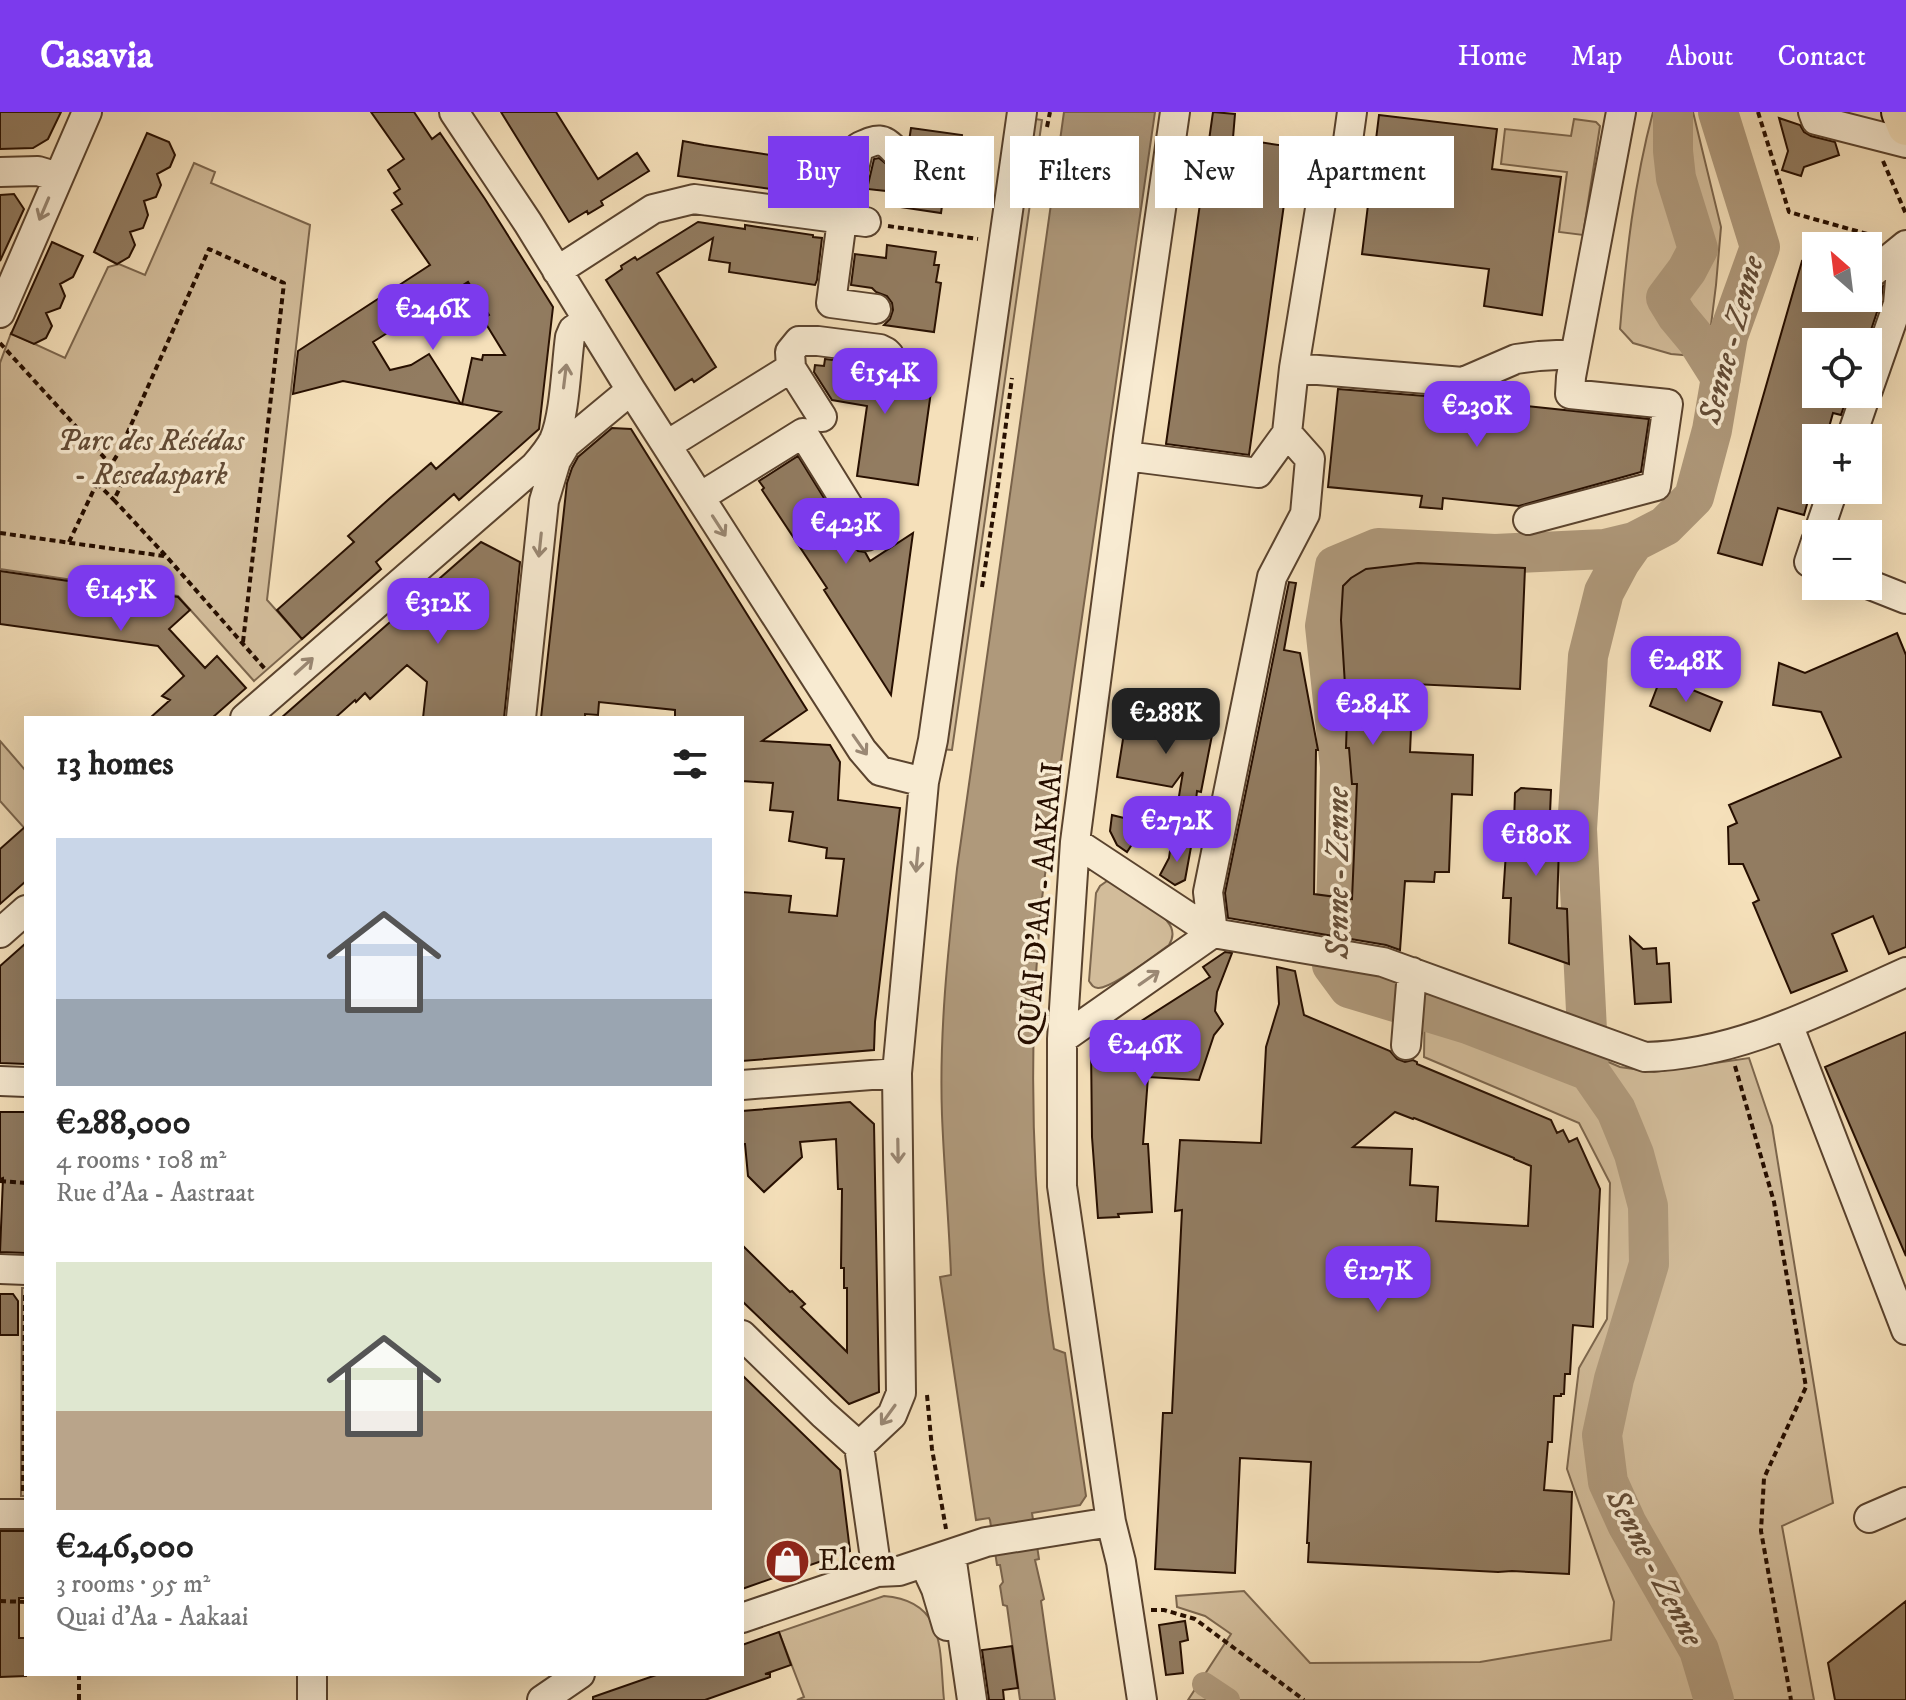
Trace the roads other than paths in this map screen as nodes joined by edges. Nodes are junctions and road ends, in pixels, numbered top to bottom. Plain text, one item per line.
1 (87, 112) edge
2 (454, 112) edge
3 (1022, 112) edge
4 (1175, 112) edge
5 (1352, 112) edge
6 (1621, 112) edge
7 (1813, 112) edge
8 (1900, 112) edge
9 (1906, 127) edge
10 (885, 142) edge
11 (1906, 143) edge
12 (0, 172) edge
13 (58, 177) junction
14 (854, 221) junction
15 (1904, 246) edge
16 (1882, 264) edge
17 (557, 271) junction
18 (876, 309) dead end
19 (0, 313) edge
20 (588, 320) junction
21 (1882, 349) edge
22 (889, 363) dead end
23 (1573, 366) junction
24 (791, 368) junction
25 (1294, 368) junction
26 (631, 390) junction
27 (822, 417) dead end
28 (1287, 433) junction
29 (560, 442) junction
30 (667, 445) junction
31 (1126, 456) junction
32 (517, 482) junction
33 (700, 497) junction
34 (544, 501) junction
35 (1528, 520) dead end
36 (867, 536) dead end
37 (1882, 590) edge
38 (1906, 599) edge
39 (247, 716) edge
40 (521, 716) edge
41 (924, 782) junction
42 (1075, 842) junction
43 (24, 912) edge
44 (0, 933) edge
45 (1213, 933) junction
46 (1906, 972) edge
47 (1411, 982) junction
48 (1788, 1024) junction
49 (1062, 1039) junction
50 (1406, 1045) dead end
51 (897, 1073) junction
52 (0, 1081) edge
53 (24, 1082) edge
54 (744, 1085) edge
55 (0, 1269) edge
56 (24, 1270) edge
57 (1906, 1330) edge
58 (744, 1337) edge
59 (859, 1446) junction
60 (1906, 1502) edge
61 (1869, 1518) dead end
62 (1099, 1524) junction
63 (937, 1559) junction
64 (877, 1572) junction
65 (744, 1617) edge
66 (312, 1676) edge
67 (546, 1676) edge
68 (577, 1676) edge
69 (964, 1691) edge
70 (312, 1700) edge
71 (540, 1700) edge
72 (1142, 1700) edge

1 - 13 street
2 - 17 street
3 - 41 street
4 - 31 street, QUAI D'AA - AAKAAI
5 - 25 street
6 - 23 street
7 - 11 street
8 - 9 main road
10 - 14 street
12 - 13 street
13 -> 19 street
14 - 17 street
14 - 18 street
15 - 16 street
15 - 21 street
17 - 20 street
20 - 26 street
29 -> 20 street
22 - 24 street
23 - 25 street
23 - 35 street
24 - 27 street
24 - 30 street
25 - 28 street
26 - 29 street
26 - 30 street
28 - 31 street
28 - 45 street
29 - 32 street
29 - 34 street
30 - 33 street
31 - 42 street, QUAI D'AA - AAKAAI
32 - 34 street
39 -> 32 street
33 - 36 street
33 -> 41 street
34 -> 40 street
37 - 38 street
41 -> 51 street
42 - 45 street
42 - 49 street, QUAI D'AA - AAKAAI
43 - 44 street
45 - 47 street
49 -> 45 street
46 - 48 street
47 - 48 street
47 - 50 street
48 - 57 street
49 - 62 street, QUAI D'AA - AAKAAI
51 - 54 street
51 -> 59 street
52 - 53 street
55 - 56 street
58 - 59 street
59 - 64 street
60 - 61 street
62 - 63 street
62 - 72 street, QUAI D'AA - AAKAAI
63 - 64 street
63 - 69 street
64 - 65 street
66 - 70 street
67 - 71 street
68 - 71 street

